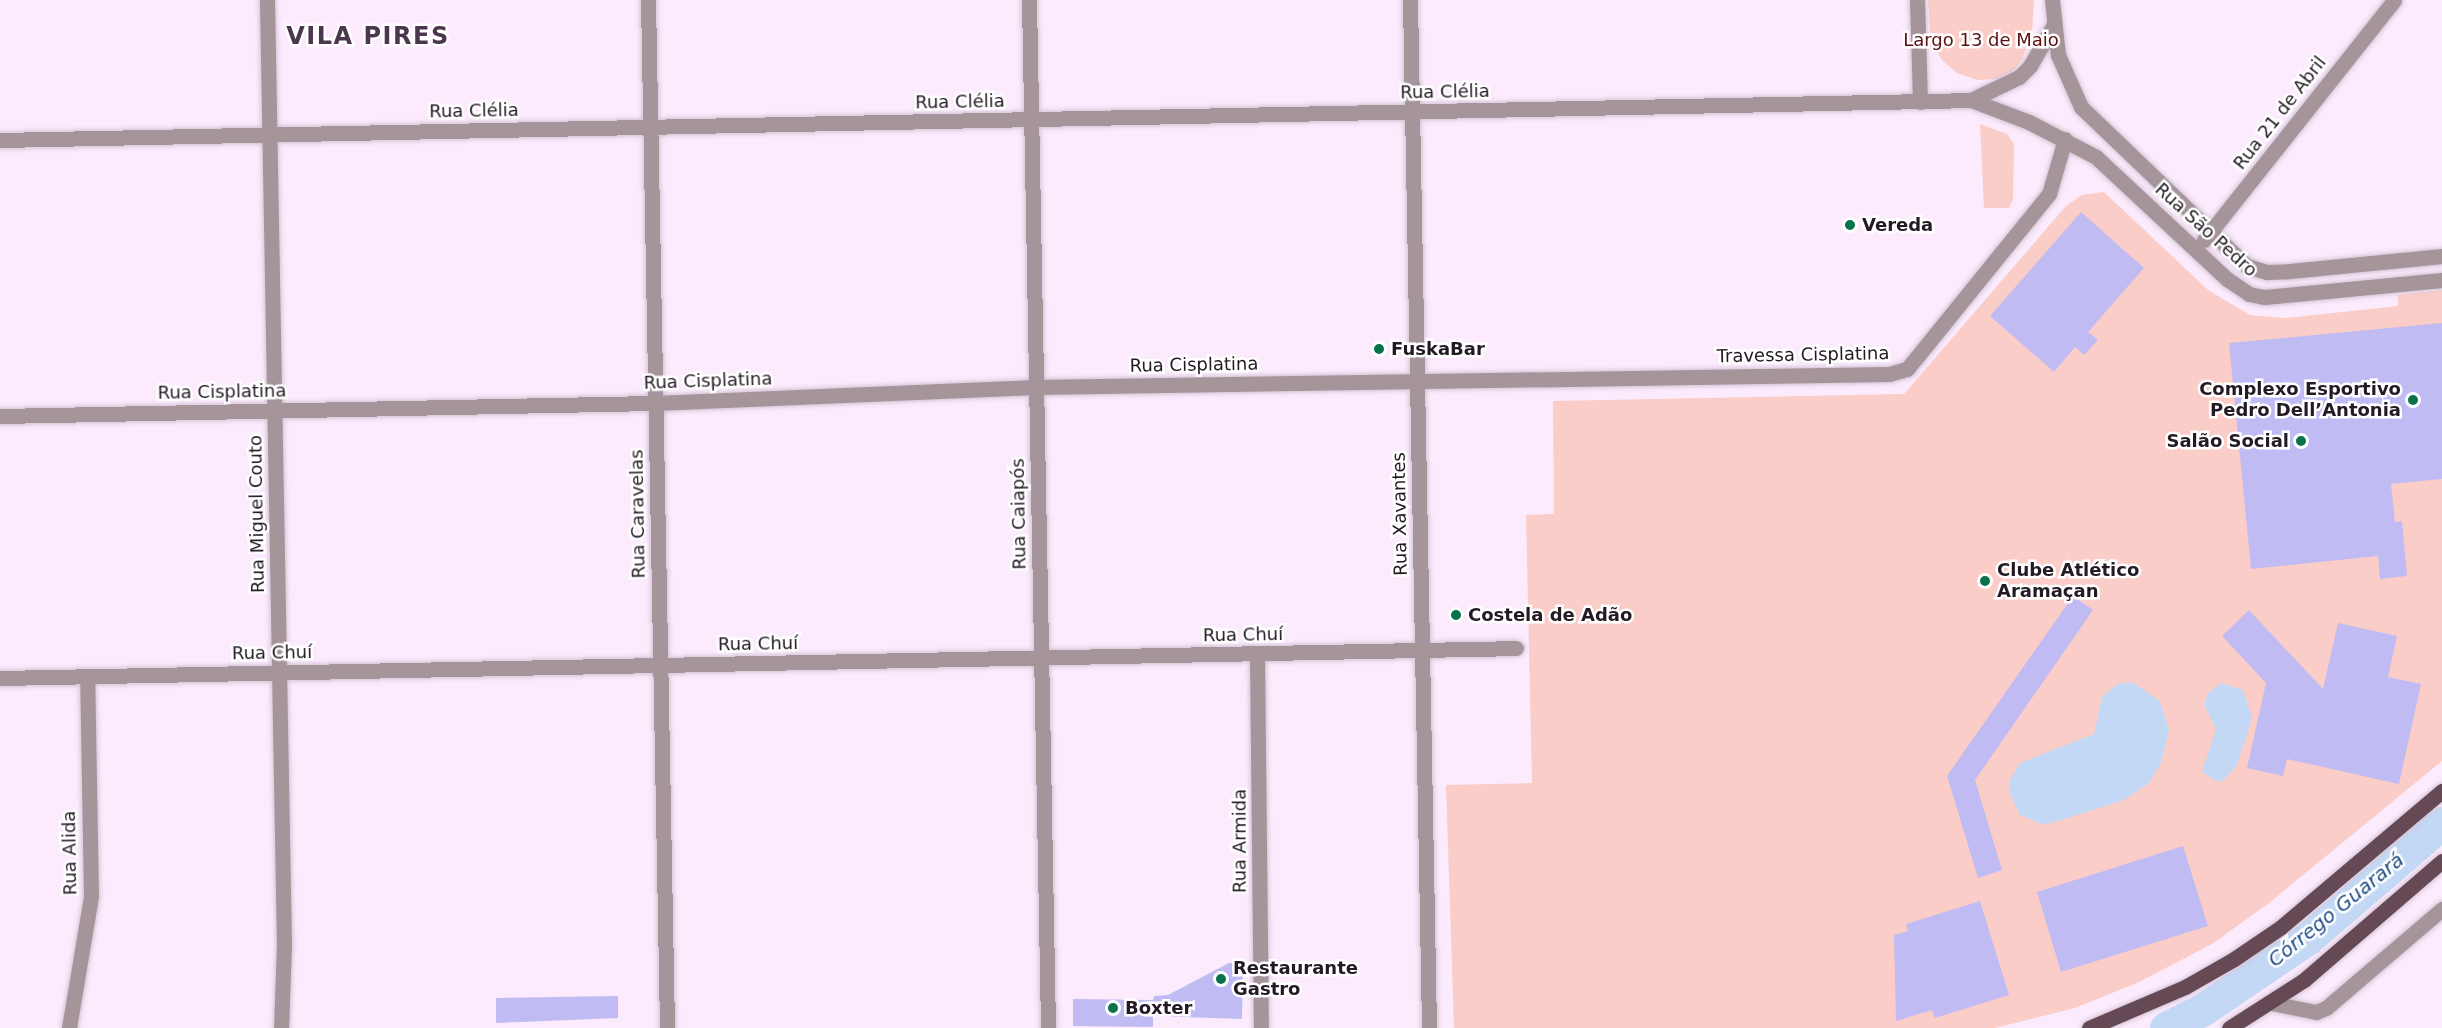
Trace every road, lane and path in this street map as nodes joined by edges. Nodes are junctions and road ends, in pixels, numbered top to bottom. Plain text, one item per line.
1 (267, 0) edge
2 (648, 0) edge
3 (1029, 0) edge
4 (1410, 0) edge
5 (1917, 0) edge
6 (2052, 0) edge
7 (2394, 0) edge
8 (2053, 26) junction
9 (1971, 100) junction
10 (1920, 102) junction
11 (1412, 112) junction
12 (1031, 120) junction
13 (651, 128) junction
14 (269, 135) junction
15 (2066, 139) junction
16 (0, 140) edge
17 (2210, 233) junction
18 (2196, 251) junction
19 (2442, 256) edge
20 (2442, 280) edge
21 (1417, 381) junction
22 (1035, 387) junction
23 (656, 403) junction
24 (275, 410) junction
25 (0, 416) edge
26 (1516, 648) dead end
27 (1422, 651) junction
28 (1257, 654) junction
29 (1041, 658) junction
30 (660, 665) junction
31 (280, 673) junction
32 (87, 676) junction
33 (0, 678) edge
34 (2442, 791) edge
35 (2442, 861) edge
36 (2442, 909) edge
37 (2271, 1003) junction
38 (69, 1028) edge
39 (281, 1028) edge
40 (667, 1028) edge
41 (1048, 1028) edge
42 (1261, 1028) edge
43 (1429, 1028) edge
44 (2089, 1028) edge
45 (2229, 1028) edge

1 - 14 street, Rua Miguel Couto
2 - 13 street, Rua Caravelas
3 - 12 street, Rua Caiapós
4 - 11 street, Rua Xavantes
5 - 10 street
6 - 8 street
7 - 17 street, Rua 21 de Abril
8 - 9 street
8 - 17 street, Rua São Pedro
9 - 10 street
9 - 15 street, Rua São Pedro
10 - 11 street, Rua Clélia
11 - 12 street, Rua Clélia
11 - 21 street, Rua Xavantes
12 - 13 street, Rua Clélia
12 - 22 street, Rua Caiapós
13 - 14 street, Rua Clélia
13 - 23 street, Rua Caravelas
14 - 16 street, Rua Clélia
14 - 24 street, Rua Miguel Couto
15 - 18 street, Rua São Pedro
15 - 21 street, Travessa Cisplatina
17 - 18 street, Rua 21 de Abril
17 - 19 street, Rua São Pedro
18 - 20 street, Rua São Pedro
21 - 22 street, Rua Cisplatina
21 - 27 street, Rua Xavantes
22 - 23 street, Rua Cisplatina
22 - 29 street, Rua Caiapós
23 - 24 street, Rua Cisplatina
23 - 30 street, Rua Caravelas
24 - 25 street, Rua Cisplatina
24 - 31 street, Rua Miguel Couto
26 - 27 street, Rua Chuí
27 - 28 street, Rua Chuí
27 - 43 street, Rua Xavantes
28 - 29 street, Rua Chuí
28 - 42 street, Rua Armida
29 - 30 street, Rua Chuí
29 - 41 street, Rua Caiapós
30 - 31 street, Rua Chuí
30 - 40 street, Rua Caravelas
31 - 32 street, Rua Chuí
31 - 39 street, Rua Miguel Couto
32 - 33 street, Rua Chuí
32 - 38 street, Rua Alida
34 - 44 main road
35 - 37 main road
36 - 37 street
37 - 45 main road

